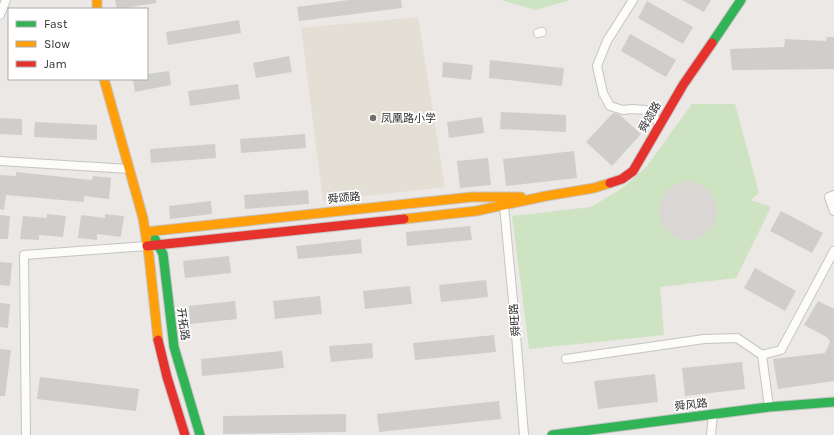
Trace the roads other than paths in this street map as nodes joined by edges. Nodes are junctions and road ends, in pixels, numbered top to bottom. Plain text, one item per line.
1 (6, 0) edge
2 (633, 0) edge
3 (741, 0) edge
4 (0, 15) edge
5 (104, 80) edge
6 (660, 124) junction
7 (0, 161) edge
8 (129, 169) junction
9 (834, 195) edge
10 (546, 196) junction
11 (504, 206) junction
12 (834, 210) edge
13 (148, 232) junction
14 (158, 245) junction
15 (148, 246) junction
16 (834, 251) edge
17 (762, 355) junction
18 (566, 359) dead end
19 (834, 402) edge
20 (769, 407) junction
21 (713, 414) junction
22 (26, 435) edge
23 (185, 435) edge
24 (200, 435) edge
25 (524, 435) edge
26 (552, 435) edge
27 (712, 435) edge

1 - 4 street
2 - 6 street
3 - 6 main road, 舜颂路
5 - 8 main road, 开拓路
6 - 10 main road, 舜颂路
7 - 8 street
8 - 13 main road, 开拓路
9 - 12 street
10 - 11 main road, 舜颂路
10 - 13 main road, 舜颂路
11 - 14 main road, 舜颂路
11 - 25 street, 舜旺路
13 - 14 main road, 开拓路
13 - 15 main road, 开拓路
14 - 15 main road, 舜颂路
14 - 24 main road, 开拓路
15 - 22 street
15 - 23 main road, 开拓路
16 - 17 street
17 - 18 street
17 - 20 street
19 - 20 main road, 舜风路
20 - 21 main road, 舜风路
21 - 26 main road, 舜风路
21 - 27 street

